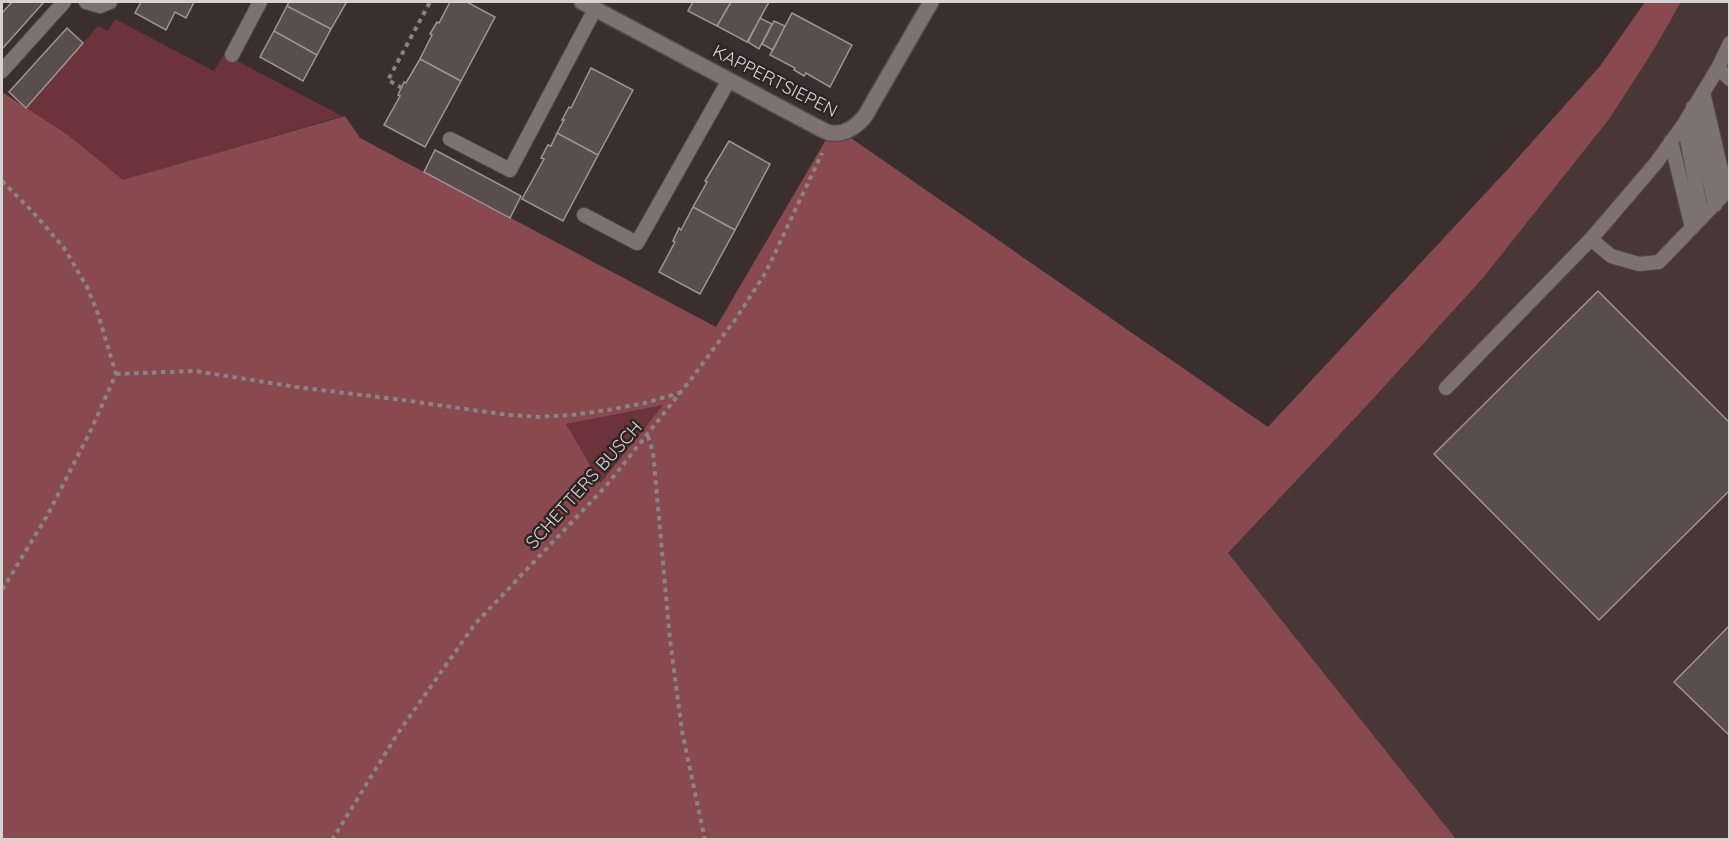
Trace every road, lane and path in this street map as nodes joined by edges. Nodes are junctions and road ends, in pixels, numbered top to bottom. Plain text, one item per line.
1 (64, 2) edge
2 (86, 2) edge
3 (110, 2) edge
4 (260, 2) edge
5 (430, 2) edge
6 (931, 2) edge
7 (588, 5) edge
8 (1730, 43) edge
9 (232, 55) dead end
10 (1718, 68) junction
11 (2, 71) edge
12 (1730, 79) edge
13 (729, 80) junction
14 (402, 88) dead end
15 (1703, 92) junction
16 (1693, 107) junction
17 (1684, 124) junction
18 (831, 133) junction
19 (450, 139) dead end
20 (1671, 141) junction
21 (2, 181) edge
22 (1728, 190) edge
23 (1714, 205) junction
24 (584, 215) dead end
25 (1702, 216) junction
26 (1692, 228) junction
27 (1591, 238) junction
28 (116, 374) junction
29 (1446, 388) dead end
30 (679, 393) junction
31 (648, 435) junction
32 (2, 590) edge
33 (332, 840) edge
34 (705, 840) edge

1 - 11 lane
2 - 3 lane
4 - 9 lane
5 - 14 path
6 - 18 street, KAPPERTSIEPEN
7 - 13 street, KAPPERTSIEPEN
7 - 19 lane
8 - 10 lane
10 - 12 lane
10 - 15 lane
13 - 18 street, KAPPERTSIEPEN
13 - 24 lane
15 - 16 lane
15 - 22 lane
16 - 17 lane
16 - 23 lane
17 - 20 lane
17 - 25 lane
18 - 30 path, SCHETTERS BUSCH
20 - 26 lane
20 - 27 lane
21 - 28 path
22 - 23 lane
23 - 25 lane
25 - 26 lane
26 - 27 lane
27 - 29 lane
28 - 30 path
28 - 32 path
30 - 31 path, SCHETTERS BUSCH
31 - 33 path, SCHETTERS BUSCH
31 - 34 path

